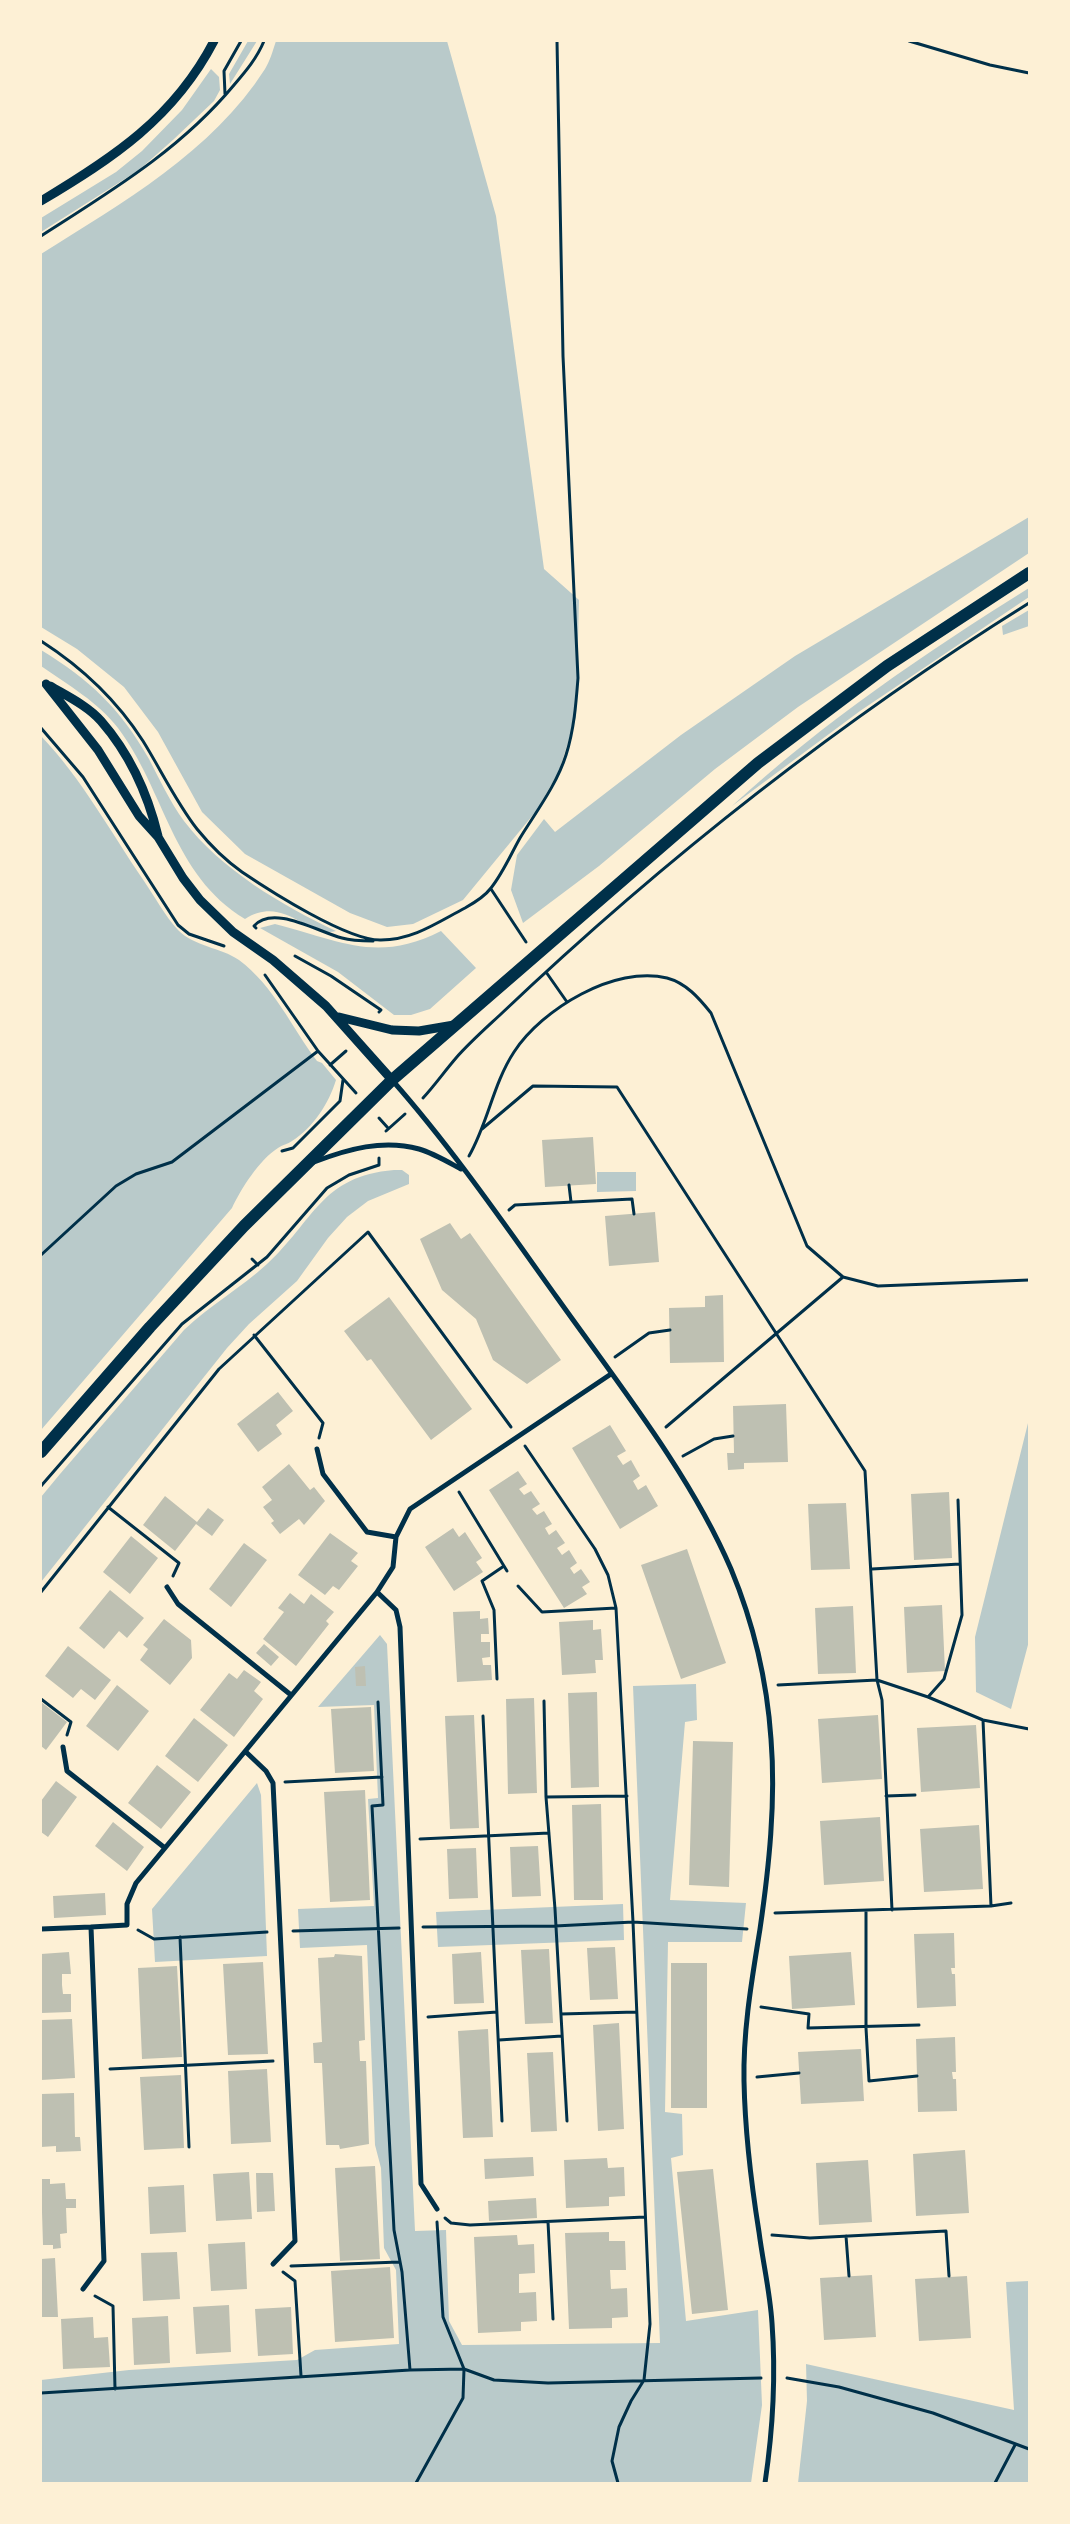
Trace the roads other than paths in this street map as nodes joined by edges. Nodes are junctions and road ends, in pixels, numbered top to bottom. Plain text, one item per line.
1 (214, 41) edge
2 (41, 201) edge
3 (1029, 573) edge
4 (44, 682) edge
5 (158, 837) junction
6 (339, 1017) junction
7 (454, 1025) junction
8 (392, 1080) junction
9 (302, 1166) junction
10 (462, 1169) junction
11 (611, 1374) junction
12 (317, 1449) road end
13 (41, 1452) edge
14 (396, 1538) junction
15 (167, 1587) road end
16 (377, 1592) junction
17 (291, 1695) junction
18 (63, 1747) road end
19 (246, 1752) junction
20 (165, 1848) junction
21 (91, 1927) junction
22 (41, 1929) edge
23 (437, 2209) road end
24 (272, 2264) road end
25 (83, 2289) road end
26 (765, 2483) edge

1 - 2 street
3 - 7 main road
4 - 5 street
4 - 5 street
5 - 6 street
6 - 7 street
6 - 8 street
7 - 8 main road
8 - 9 main road
8 - 10 street
9 - 10 street
9 - 13 main road
10 - 11 street
11 - 14 street
11 - 26 street
12 - 14 street
14 - 16 street
15 - 17 street
16 - 17 street
16 - 23 street
17 - 19 street
18 - 20 street
19 - 20 street
19 - 24 street
20 - 21 street
21 - 22 street
21 - 25 street

